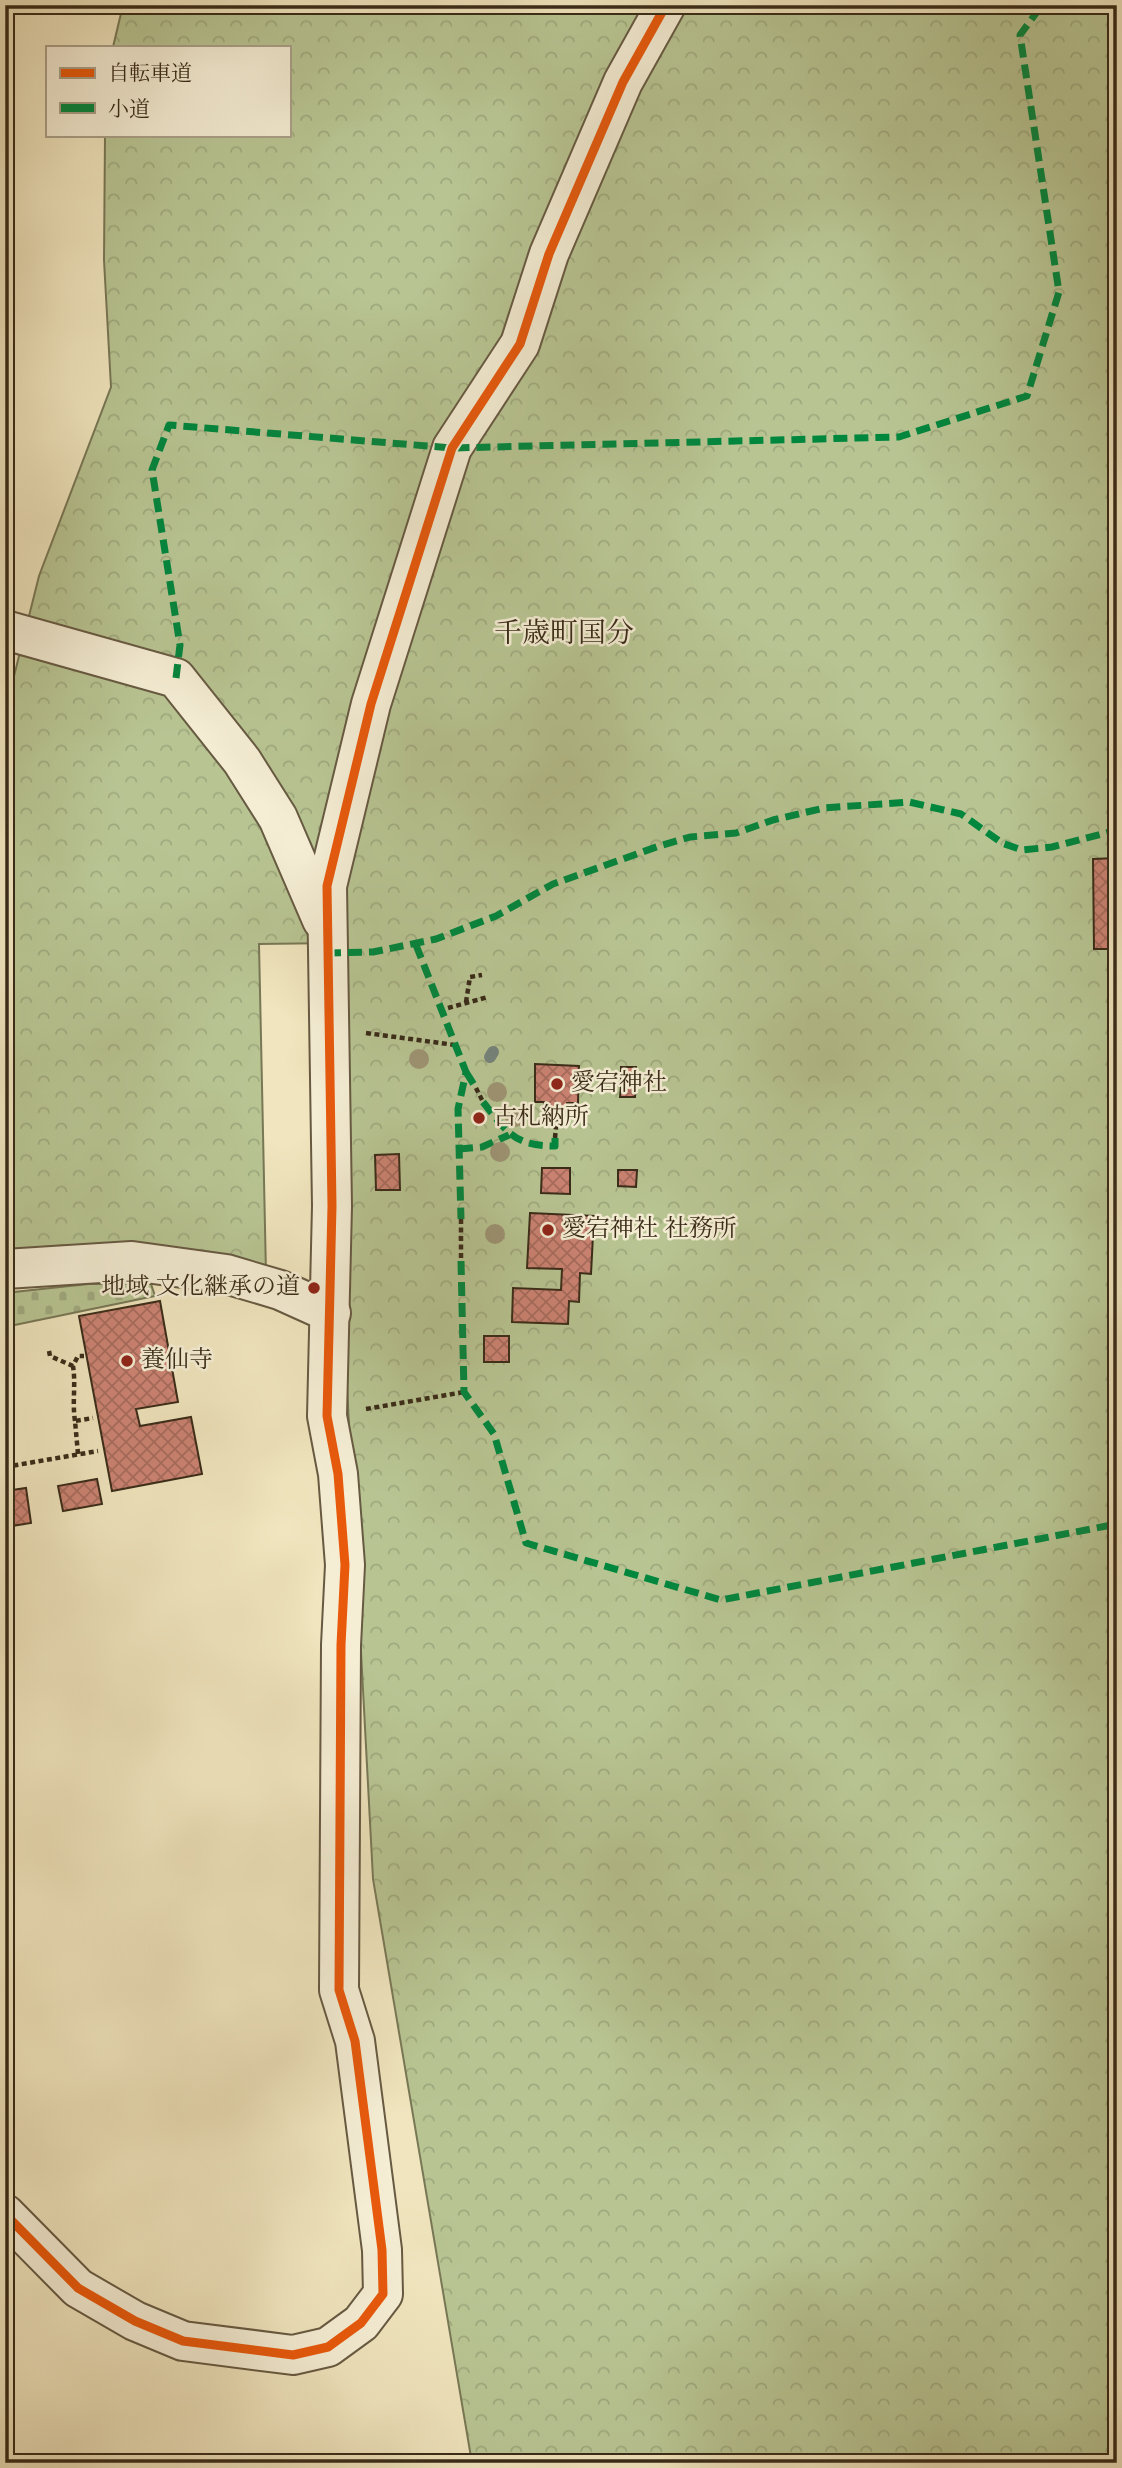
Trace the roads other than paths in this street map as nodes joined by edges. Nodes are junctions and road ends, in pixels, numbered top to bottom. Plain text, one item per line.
1 (666, 5) edge
2 (5, 630) edge
3 (326, 929) junction
4 (5, 1269) edge
5 (331, 1313) junction
6 (5, 2214) edge

1 - 3 street
2 - 3 street
3 - 5 street
4 - 5 street
5 - 6 street

